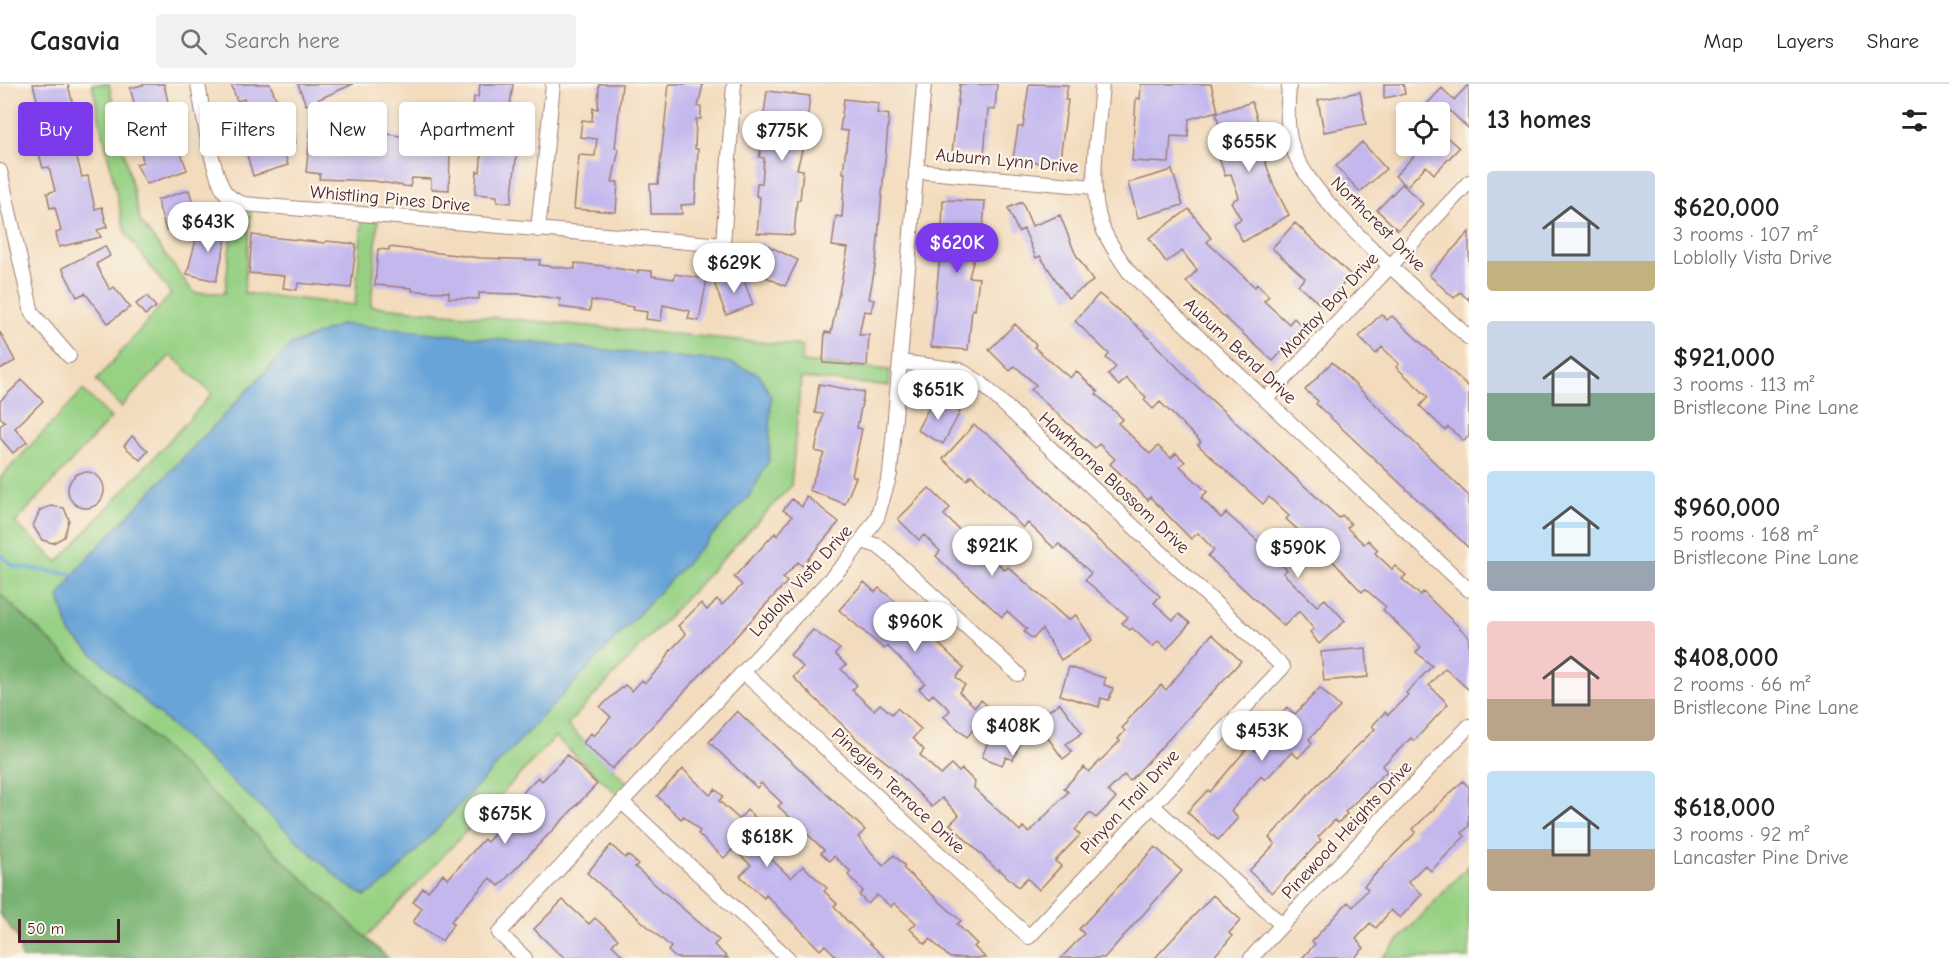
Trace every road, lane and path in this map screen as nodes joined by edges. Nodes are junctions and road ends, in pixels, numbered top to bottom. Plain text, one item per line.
1 (198, 84) edge
2 (553, 84) edge
3 (734, 84) edge
4 (924, 84) edge
5 (1102, 84) edge
6 (1289, 84) edge
7 (0, 171) edge
8 (916, 171) junction
9 (1469, 182) edge
10 (1094, 188) junction
11 (538, 230) junction
12 (1391, 265) junction
13 (1469, 338) edge
14 (69, 356) dead end
15 (901, 362) junction
16 (1265, 400) junction
17 (862, 542) junction
18 (1469, 590) edge
19 (1283, 667) joint
20 (743, 672) junction
21 (1018, 674) dead end
22 (1469, 726) edge
23 (622, 802) junction
24 (1152, 805) junction
25 (1282, 925) junction
26 (1029, 937) joint
27 (525, 958) edge
28 (788, 958) edge
29 (1251, 958) edge

1 - 11 street, Whistling Pines Drive
2 - 11 street
3 - 11 street, Whistling Pines Drive
4 - 8 street, Loblolly Vista Drive
5 - 10 street, Auburn Bend Drive
6 - 12 street, Northcrest Drive
7 - 14 street
8 - 10 street, Auburn Lynn Drive
8 - 15 street, Loblolly Vista Drive
9 - 12 street, Montay Bay Drive
10 - 16 street, Auburn Bend Drive
12 - 13 street, Northcrest Drive
12 - 16 street, Montay Bay Drive
15 - 17 street, Loblolly Vista Drive
15 - 19 street, Hawthorne Blossom Drive
16 - 18 street, Auburn Bend Drive
17 - 20 street, Loblolly Vista Drive
17 - 21 street
19 - 24 street, Pinyon Trail Drive
20 - 23 street, Loblolly Vista Drive
20 - 26 street, Pineglen Terrace Drive
22 - 25 street, Pinewood Heights Drive
23 - 27 street, Loblolly Vista Drive
23 - 28 street
24 - 25 street
24 - 26 street, Pinyon Trail Drive
25 - 29 street, Pinewood Heights Drive

